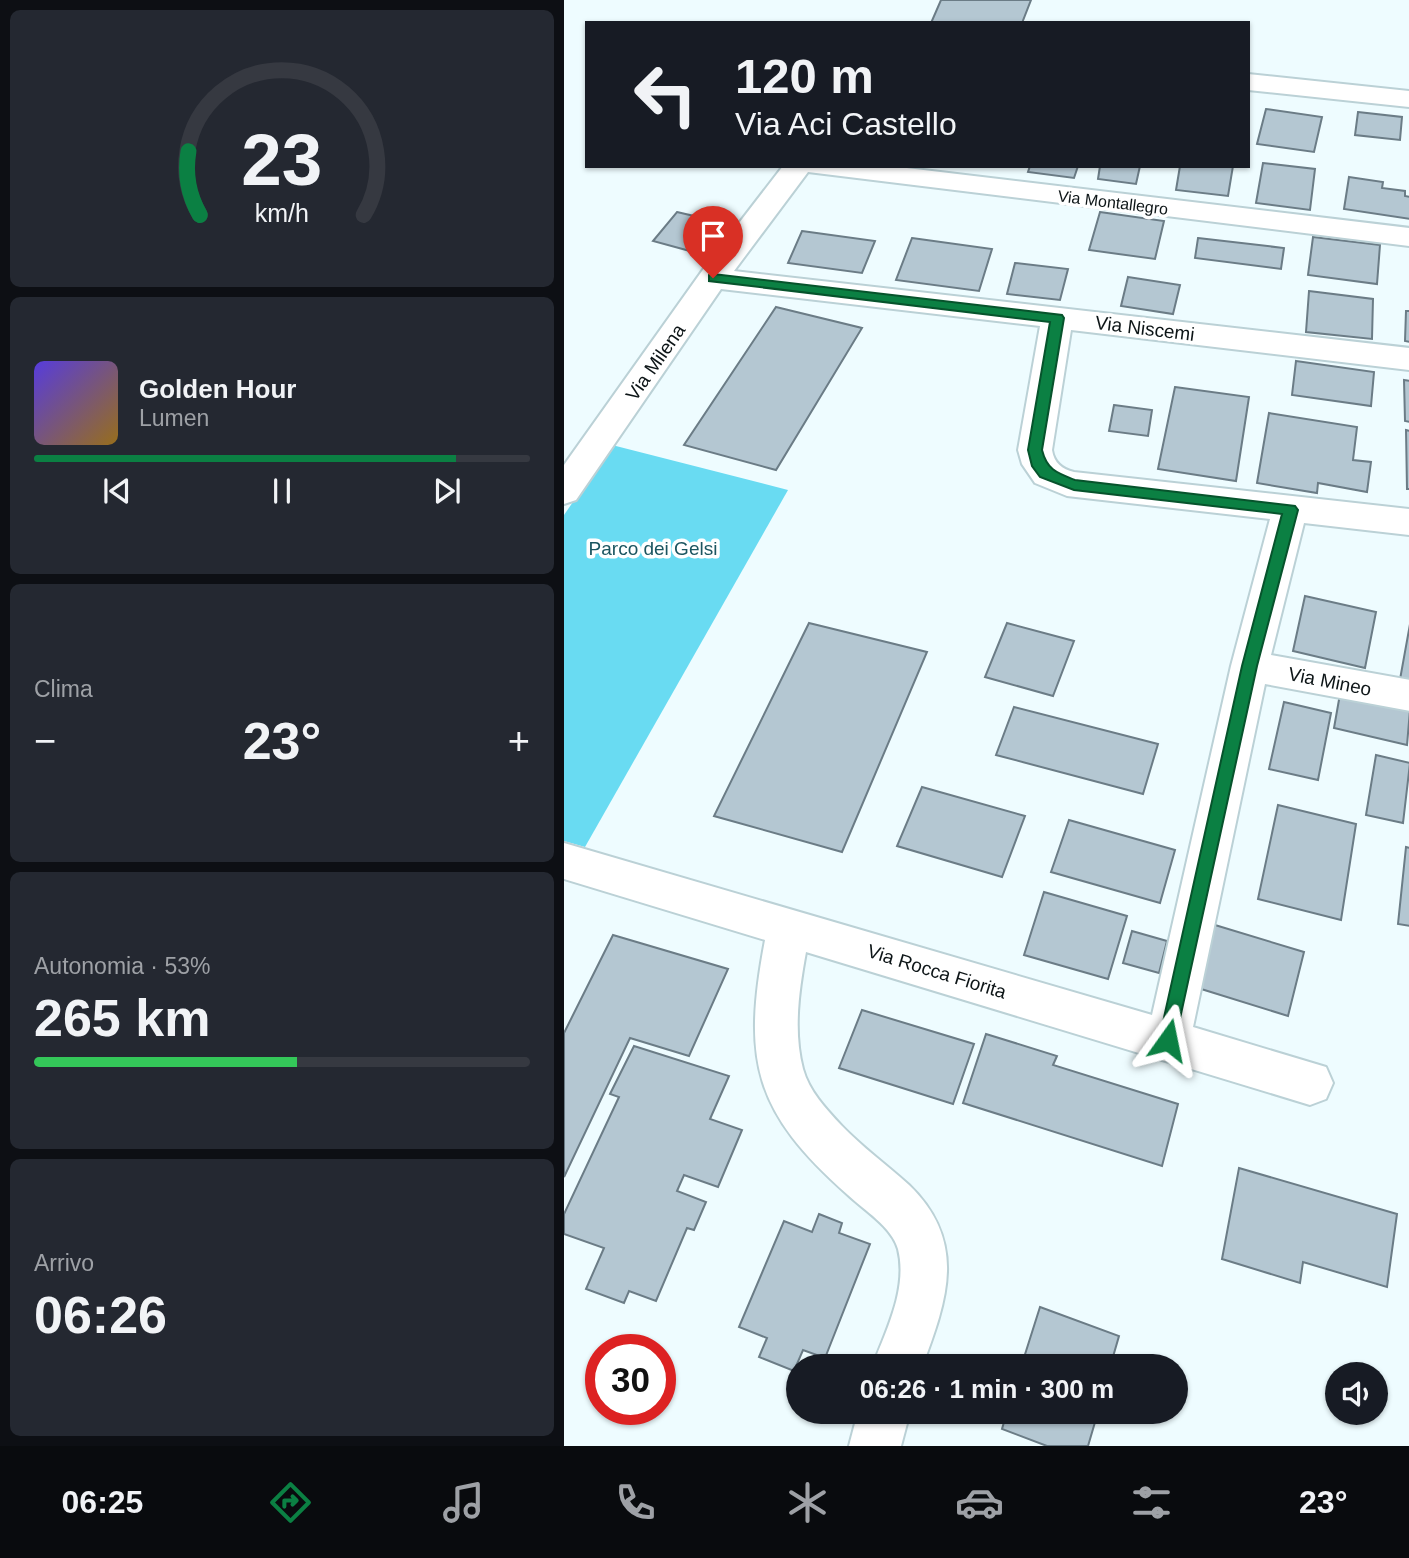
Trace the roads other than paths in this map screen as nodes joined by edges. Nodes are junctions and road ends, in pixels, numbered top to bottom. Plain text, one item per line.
1 (1250, 82) edge
2 (1409, 99) edge
3 (796, 168) edge
4 (833, 168) edge
5 (1409, 237) edge
6 (713, 278) junction
7 (1057, 318) junction
8 (1409, 359) edge
9 (564, 491) edge
10 (1290, 510) junction
11 (1409, 522) edge
12 (1250, 666) junction
13 (1409, 696) edge
14 (564, 861) edge
15 (789, 928) junction
16 (1168, 1040) junction
17 (1310, 1083) dead end
18 (901, 1354) edge
19 (881, 1424) edge
20 (875, 1446) edge

1 - 2 street
3 - 6 street, Via Milena
4 - 5 street, Via Montallegro
6 - 7 street, Via Niscemi
6 - 9 street, Via Milena
7 - 8 street, Via Niscemi
7 - 10 street
10 - 11 street
10 - 12 street
12 - 13 street, Via Mineo
12 - 16 street
14 - 15 street, Via Rocca Fiorita
15 - 16 street, Via Rocca Fiorita
15 - 18 street
16 - 17 street, Via Rocca Fiorita
19 - 20 street

